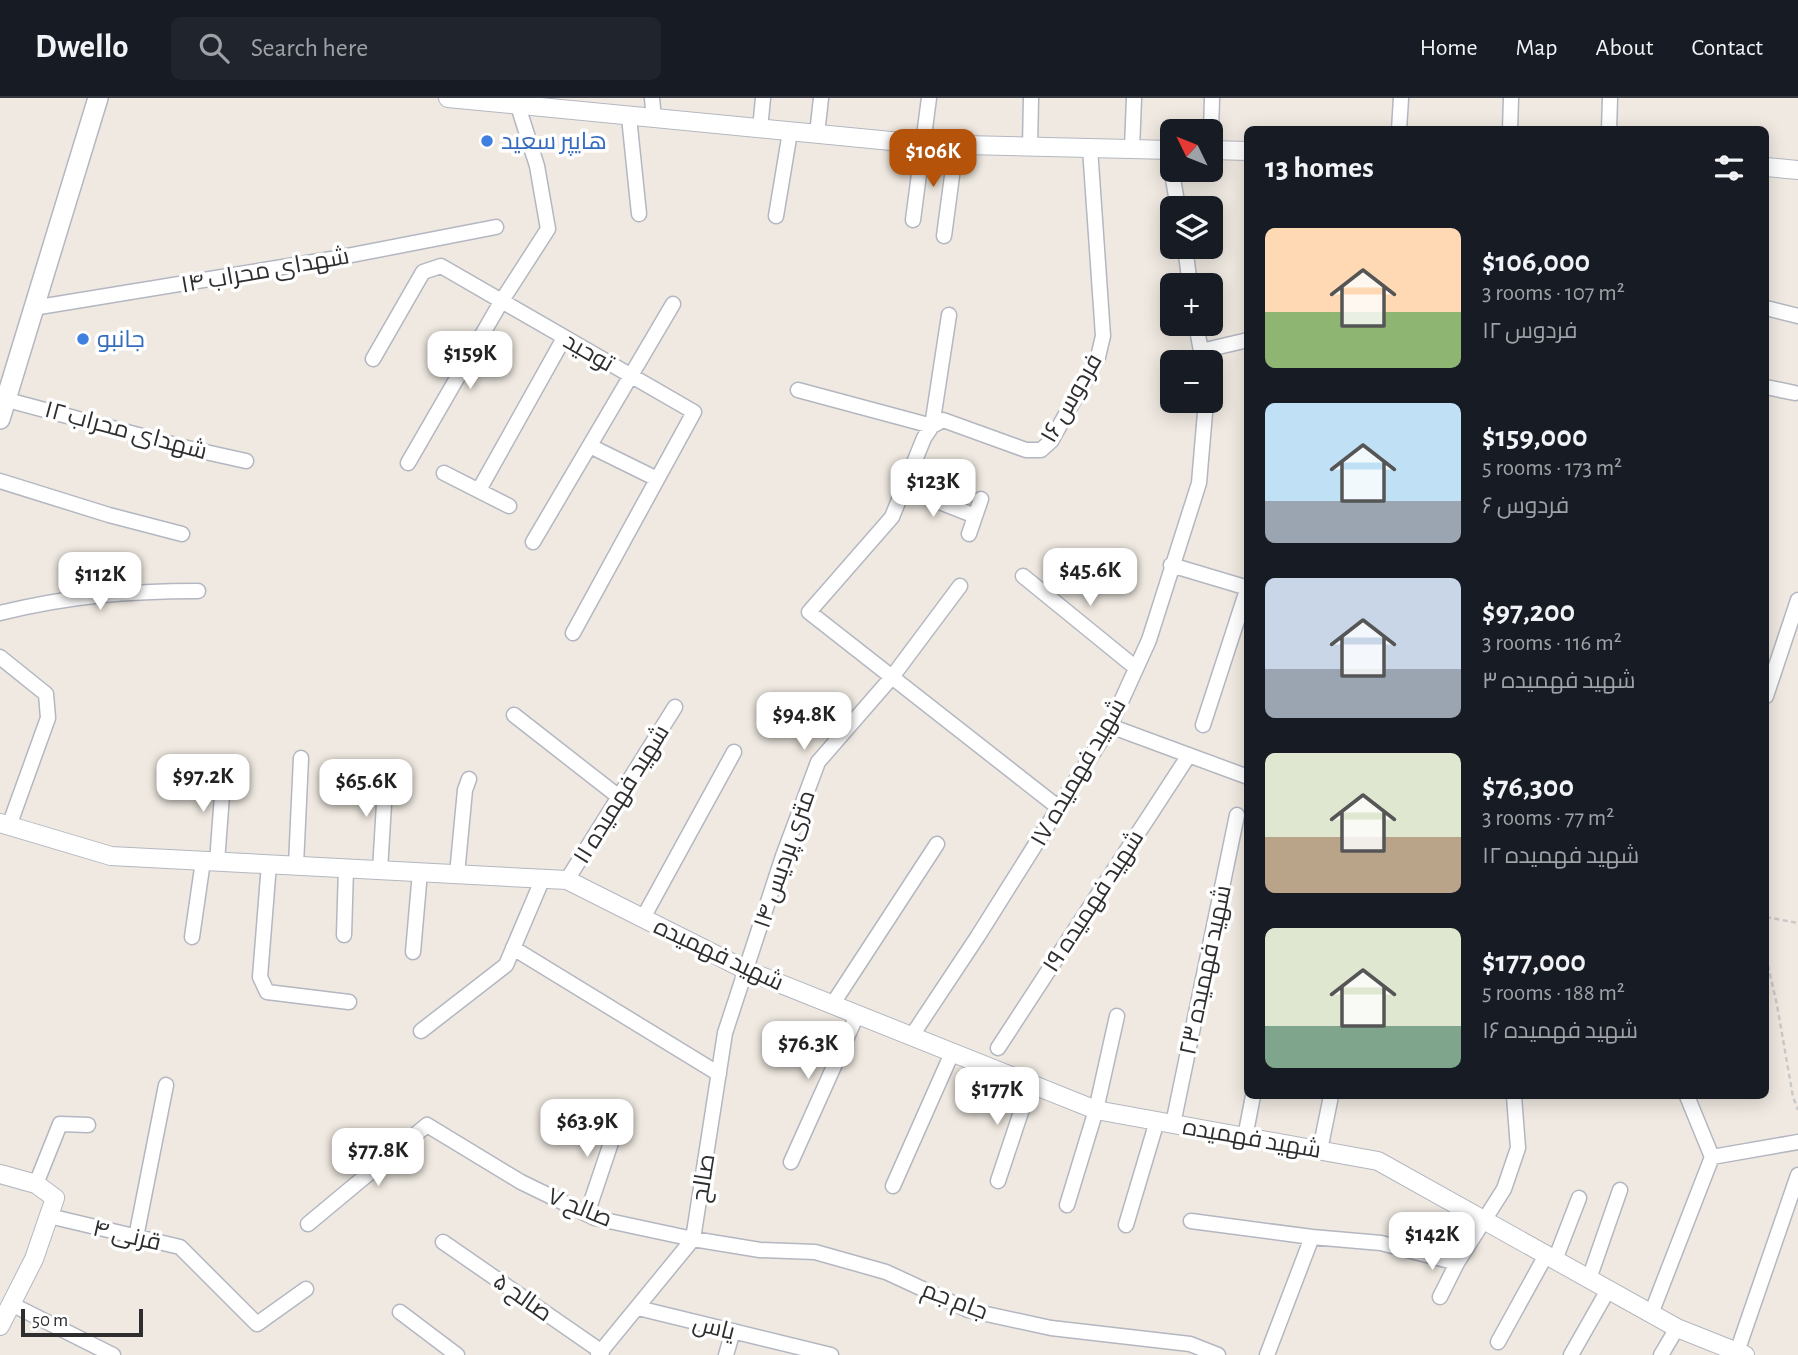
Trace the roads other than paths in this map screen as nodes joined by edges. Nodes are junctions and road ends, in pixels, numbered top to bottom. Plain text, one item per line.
1 (86, 98) edge
2 (98, 98) edge
3 (448, 98) edge
4 (652, 98) edge
5 (763, 98) edge
6 (821, 98) edge
7 (929, 98) edge
8 (1031, 98) edge
9 (1134, 98) edge
10 (1212, 98) edge
11 (1401, 98) edge
12 (1511, 98) edge
13 (1610, 98) edge
14 (518, 106) junction
15 (629, 117) junction
16 (654, 119) junction
17 (1211, 119) edge
18 (1399, 126) edge
19 (1510, 126) edge
20 (1609, 126) edge
21 (760, 129) junction
22 (87, 131) junction
23 (790, 132) junction
24 (817, 134) junction
25 (922, 144) junction
26 (956, 146) junction
27 (1030, 147) junction
28 (1090, 148) junction
29 (1132, 149) junction
30 (1160, 150) edge
31 (1223, 150) edge
32 (1244, 151) edge
33 (1769, 167) edge
34 (1798, 170) edge
35 (639, 214) dead end
36 (776, 216) dead end
37 (913, 220) dead end
38 (496, 227) dead end
39 (944, 236) dead end
40 (501, 302) junction
41 (673, 304) dead end
42 (33, 308) junction
43 (1769, 309) edge
44 (949, 315) dead end
45 (1798, 316) edge
46 (564, 338) junction
47 (1244, 341) edge
48 (1221, 350) edge
49 (373, 359) dead end
50 (632, 376) junction
51 (1769, 388) edge
52 (798, 390) dead end
53 (1796, 393) dead end
54 (3, 398) edge
55 (1205, 413) edge
56 (0, 419) edge
57 (932, 426) junction
58 (590, 446) junction
59 (246, 461) dead end
60 (408, 463) dead end
61 (444, 473) dead end
62 (657, 480) junction
63 (0, 481) edge
64 (904, 488) junction
65 (479, 489) junction
66 (981, 499) dead end
67 (509, 506) dead end
68 (975, 516) junction
69 (182, 534) dead end
70 (969, 534) dead end
71 (533, 542) dead end
72 (1171, 565) junction
73 (1023, 576) dead end
74 (960, 586) dead end
75 (1244, 587) edge
76 (198, 591) dead end
77 (1244, 600) edge
78 (1798, 600) edge
79 (0, 613) edge
80 (573, 633) dead end
81 (0, 657) edge
82 (1136, 668) junction
83 (892, 677) junction
84 (1769, 687) edge
85 (675, 708) dead end
86 (514, 715) dead end
87 (1203, 725) dead end
88 (1110, 726) junction
89 (734, 751) dead end
90 (1189, 755) junction
91 (301, 758) dead end
92 (223, 768) dead end
93 (386, 771) dead end
94 (1244, 776) edge
95 (469, 779) dead end
96 (619, 797) junction
97 (1059, 808) junction
98 (1237, 815) dead end
99 (4, 825) edge
100 (937, 844) dead end
101 (210, 861) junction
102 (269, 864) junction
103 (296, 866) junction
104 (346, 868) junction
105 (380, 870) junction
106 (420, 872) junction
107 (457, 874) junction
108 (543, 878) junction
109 (567, 880) junction
110 (643, 918) junction
111 (344, 935) dead end
112 (192, 937) dead end
113 (513, 948) junction
114 (413, 952) dead end
115 (746, 970) junction
116 (349, 1002) dead end
117 (832, 1005) junction
118 (857, 1015) junction
119 (1117, 1016) dead end
120 (421, 1031) dead end
121 (911, 1037) junction
122 (998, 1048) dead end
123 (952, 1054) junction
124 (719, 1074) junction
125 (166, 1085) dead end
126 (1030, 1085) junction
127 (1252, 1099) edge
128 (1330, 1099) edge
129 (1514, 1099) edge
130 (1688, 1099) edge
131 (1096, 1110) junction
132 (620, 1116) dead end
133 (1165, 1122) junction
134 (88, 1125) dead end
135 (1245, 1137) junction
136 (1798, 1142) edge
137 (1320, 1150) junction
138 (1712, 1157) junction
139 (791, 1162) dead end
140 (0, 1174) edge
141 (998, 1181) dead end
142 (1797, 1182) edge
143 (36, 1184) junction
144 (893, 1186) dead end
145 (1620, 1190) dead end
146 (1579, 1198) dead end
147 (1067, 1205) dead end
148 (587, 1214) junction
149 (49, 1216) junction
150 (1191, 1221) dead end
151 (1484, 1222) junction
152 (308, 1224) dead end
153 (1126, 1225) dead end
154 (136, 1237) junction
155 (1312, 1237) junction
156 (693, 1239) junction
157 (443, 1242) dead end
158 (1550, 1258) junction
159 (1457, 1263) junction
160 (1589, 1279) junction
161 (306, 1289) dead end
162 (1608, 1290) junction
163 (1440, 1297) dead end
164 (10, 1304) junction
165 (638, 1308) junction
166 (400, 1312) dead end
167 (1651, 1314) junction
168 (0, 1326) edge
169 (1677, 1328) junction
170 (733, 1331) junction
171 (1498, 1342) dead end
172 (1173, 1349) edge
173 (600, 1353) edge
174 (1740, 1354) edge
175 (113, 1355) edge
176 (457, 1355) edge
177 (726, 1355) edge
178 (831, 1355) edge
179 (1218, 1355) edge
180 (1268, 1355) edge
181 (1571, 1355) edge
182 (1661, 1355) edge

1 - 22 main road
2 - 22 main road
3 - 14 street
4 - 16 street
5 - 21 street
6 - 24 street
7 - 25 street
8 - 27 street
9 - 29 street
10 - 17 street
11 - 18 street
12 - 19 street
13 - 20 street
14 - 15 street
14 - 40 street
15 - 16 street
15 - 35 street
16 - 21 street
21 - 23 street
22 - 42 main road
23 - 24 street
23 - 36 street
24 - 25 street
25 - 26 street
25 - 37 street
26 - 27 street
26 - 39 street
27 - 28 street
28 - 29 street
28 - 57 street, فردوس ۱۶
29 - 30 street
31 - 32 street
33 - 34 street
38 - 42 street, شهدای محراب ۱۴
40 - 46 street, توحید
40 - 49 street, توحید
40 - 60 street
41 - 50 street
42 - 54 main road
43 - 45 street
44 - 57 street
46 - 50 street, توحید
46 - 65 street
47 - 48 street
50 - 58 street
50 - 62 street, توحید
51 - 53 street
52 - 57 street, فردوس ۱۶
54 - 56 main road
54 - 59 street, شهدای محراب ۱۲
55 - 72 street, شهید فهمیده ۱۷
57 - 64 street
58 - 62 street
58 - 71 street
61 - 65 street
62 - 80 street
63 - 69 street
64 - 68 street
64 - 83 street
65 - 67 street
66 - 68 street
68 - 70 street
72 - 75 street
72 - 82 street, شهید فهمیده ۱۷
73 - 82 street
74 - 83 street, ۱۴ متری پردیس
76 - 79 street
77 - 87 street
78 - 84 street
81 - 99 street
82 - 88 street, شهید فهمیده ۱۷
83 - 97 street
83 - 115 street, ۱۴ متری پردیس
85 - 96 street, شهید فهمیده ۱۱
86 - 96 street
88 - 90 street
88 - 97 street, شهید فهمیده ۱۷
89 - 110 street
90 - 94 street
90 - 122 street, شهید فهمیده ۱۹
91 - 103 street
92 - 101 street
93 - 105 street
95 - 107 street
96 - 109 street, شهید فهمیده ۱۱
97 - 121 street, شهید فهمیده ۱۷
98 - 133 street, شهید فهمیده ۲۳
99 - 101 street, شهید فهمیده
100 - 117 street
101 - 102 street, شهید فهمیده
101 - 112 street
102 - 103 street, شهید فهمیده
102 - 116 street
103 - 104 street, شهید فهمیده
104 - 105 street, شهید فهمیده
104 - 111 street
105 - 106 street, شهید فهمیده
106 - 107 street, شهید فهمیده
106 - 114 street
107 - 108 street, شهید فهمیده
108 - 109 street, شهید فهمیده
108 - 113 street
109 - 110 street, شهید فهمیده
110 - 115 street, شهید فهمیده
113 - 120 street
113 - 124 street
115 - 117 street, شهید فهمیده
115 - 124 street, صالح
117 - 118 street, شهید فهمیده
118 - 121 street, شهید فهمیده
118 - 139 street
119 - 131 street
121 - 123 street, شهید فهمیده
123 - 126 street, شهید فهمیده
123 - 144 street
124 - 156 street, صالح
125 - 154 street
126 - 131 street, شهید فهمیده
126 - 141 street
127 - 135 street
128 - 137 street
129 - 151 street
130 - 138 street
131 - 133 street, شهید فهمیده
131 - 147 street
132 - 148 street
133 - 135 street, شهید فهمیده
133 - 153 street, شهید فهمیده ۲۳
134 - 143 street
135 - 137 street, شهید فهمیده
136 - 138 street
137 - 151 street, شهید فهمیده
138 - 167 street
140 - 143 street
142 - 174 street
143 - 149 street
145 - 160 street
146 - 158 street
148 - 152 street, صالح ۷
148 - 156 street, صالح ۷
149 - 154 street, قرنی ۴
149 - 164 street
150 - 155 street
151 - 158 street, شهید فهمیده
151 - 159 street
154 - 161 street, قرنی ۴
155 - 159 street
155 - 180 street
156 - 165 street, صالح
156 - 172 street, جام جم
157 - 173 street, صالح ۵
158 - 160 street, شهید فهمیده
158 - 171 street
159 - 163 street
160 - 162 street, شهید فهمیده
162 - 167 street, شهید فهمیده
162 - 181 street
164 - 168 street
164 - 175 street
165 - 170 street, یاس
165 - 173 street, صالح
166 - 176 street
167 - 169 street, شهید فهمیده
169 - 174 street, شهید فهمیده
169 - 182 street
170 - 177 street
170 - 178 street, یاس
172 - 179 street, جام جم

